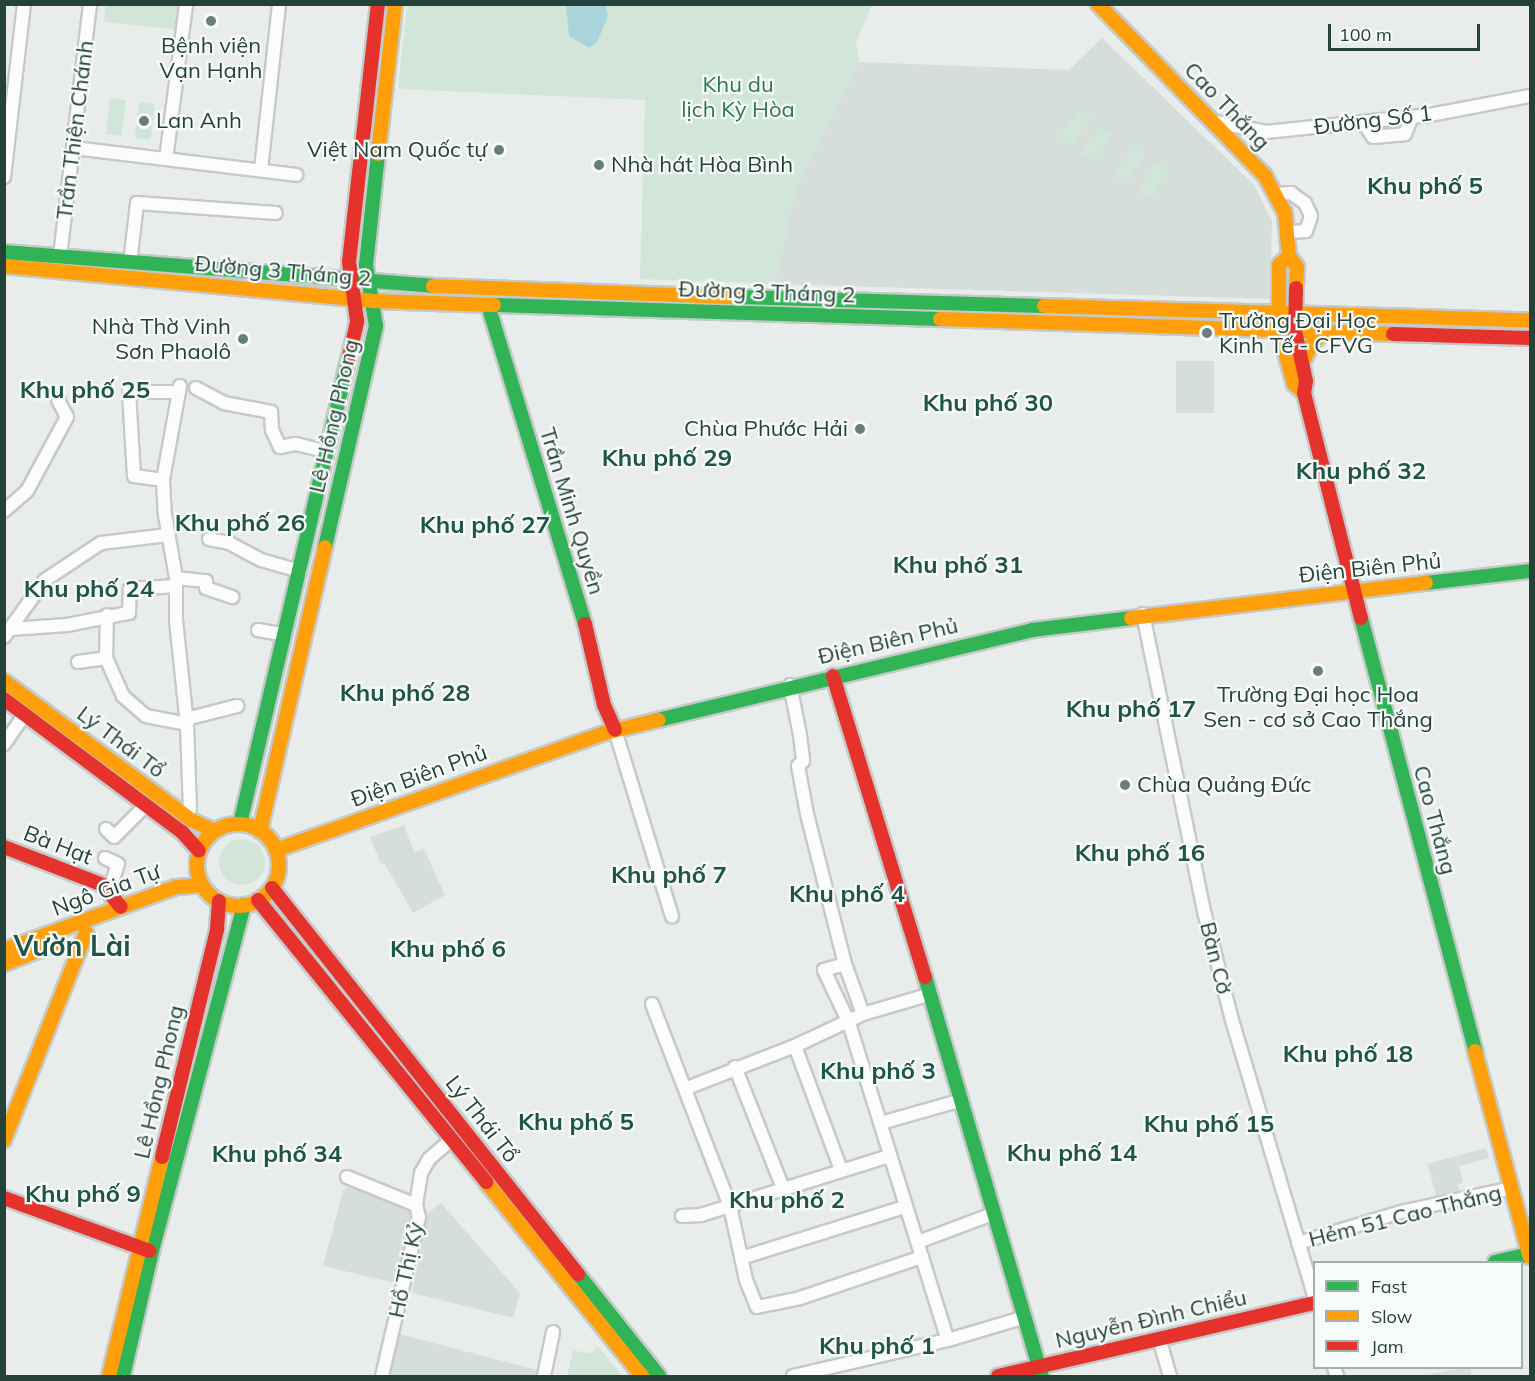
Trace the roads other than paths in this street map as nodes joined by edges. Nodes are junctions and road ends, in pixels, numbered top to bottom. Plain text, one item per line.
1 (24, 4) edge
2 (90, 4) edge
3 (186, 4) edge
4 (279, 4) edge
5 (378, 4) edge
6 (395, 4) edge
7 (1098, 4) edge
8 (1530, 96) edge
9 (9, 106) edge
10 (1216, 122) junction
11 (74, 148) junction
12 (166, 159) junction
13 (261, 170) junction
14 (296, 175) dead end
15 (4, 177) edge
16 (1276, 194) junction
17 (276, 213) dead end
18 (1288, 232) junction
19 (4, 252) edge
20 (60, 256) junction
21 (1288, 256) junction
22 (130, 263) junction
23 (4, 266) edge
24 (349, 281) junction
25 (366, 283) junction
26 (354, 300) junction
27 (372, 301) junction
28 (488, 305) junction
29 (1278, 312) junction
30 (1294, 313) junction
31 (1530, 320) edge
32 (1279, 331) junction
33 (1295, 331) junction
34 (1325, 332) junction
35 (1530, 338) edge
36 (1303, 362) junction
37 (196, 388) dead end
38 (1304, 393) junction
39 (58, 400) dead end
40 (327, 452) junction
41 (163, 480) junction
42 (4, 511) edge
43 (168, 535) junction
44 (209, 539) dead end
45 (300, 571) junction
46 (1530, 571) edge
47 (176, 582) junction
48 (1353, 591) junction
49 (232, 597) dead end
50 (1143, 614) junction
51 (107, 615) junction
52 (258, 630) dead end
53 (7, 633) edge
54 (285, 635) junction
55 (106, 658) junction
56 (78, 662) dead end
57 (833, 676) junction
58 (4, 681) edge
59 (790, 685) junction
60 (4, 699) edge
61 (237, 706) dead end
62 (25, 714) junction
63 (187, 721) junction
64 (615, 730) junction
65 (4, 744) edge
66 (146, 805) junction
67 (186, 816) junction
68 (240, 824) junction
69 (106, 829) dead end
70 (215, 831) junction
71 (260, 831) junction
72 (4, 847) edge
73 (276, 850) junction
74 (199, 851) junction
75 (105, 858) dead end
76 (202, 885) junction
77 (188, 888) junction
78 (272, 888) junction
79 (110, 889) junction
80 (258, 900) junction
81 (219, 901) junction
82 (244, 905) junction
83 (121, 907) junction
84 (672, 916) dead end
85 (86, 933) junction
86 (4, 950) edge
87 (4, 964) edge
88 (845, 964) junction
89 (932, 994) junction
90 (652, 1004) dead end
91 (863, 1014) junction
92 (849, 1023) junction
93 (795, 1046) junction
94 (735, 1066) junction
95 (687, 1088) junction
96 (962, 1100) junction
97 (881, 1123) junction
98 (464, 1130) junction
99 (4, 1140) edge
100 (451, 1140) junction
101 (889, 1156) junction
102 (841, 1170) junction
103 (346, 1177) dead end
104 (783, 1188) junction
105 (1512, 1188) junction
106 (4, 1198) edge
107 (416, 1205) junction
108 (730, 1206) junction
109 (905, 1206) junction
110 (995, 1213) junction
111 (682, 1216) dead end
112 (918, 1242) junction
113 (1298, 1243) junction
114 (146, 1250) junction
115 (1530, 1255) edge
116 (922, 1257) junction
117 (741, 1258) junction
118 (1504, 1261) edge
119 (1313, 1292) edge
120 (1313, 1303) edge
121 (1025, 1317) junction
122 (553, 1332) dead end
123 (1159, 1338) junction
124 (948, 1340) junction
125 (1041, 1372) edge
126 (109, 1377) edge
127 (123, 1377) edge
128 (382, 1377) edge
129 (544, 1377) edge
130 (642, 1377) edge
131 (659, 1377) edge
132 (794, 1377) edge
133 (998, 1377) edge
134 (1170, 1377) edge

1 - 9 street
2 - 11 street, Trần Thiện Chánh
3 - 12 street
4 - 13 street
5 - 24 main road, Lê Hồng Phong
6 - 25 main road, Lê Hồng Phong
7 - 10 main road, Cao Thắng
8 - 10 street, Đường Số 1
9 - 15 street
10 - 16 main road, Cao Thắng
11 - 12 street
11 - 20 street, Trần Thiện Chánh
12 - 13 street
13 - 14 street
16 - 18 main road, Cao Thắng
16 - 18 street
17 - 22 street
18 - 21 main road, Cao Thắng
19 - 20 main road, Đường 3 Tháng 2
20 - 22 main road, Đường 3 Tháng 2
21 - 29 main road, Cao Thắng
21 - 30 main road, Cao Thắng
22 - 24 main road, Đường 3 Tháng 2
23 - 26 main road, Đường 3 Tháng 2
24 - 25 main road, Đường 3 Tháng 2
24 - 26 main road, Lê Hồng Phong
25 - 27 main road, Lê Hồng Phong
25 - 29 main road, Đường 3 Tháng 2
26 - 27 main road, Đường 3 Tháng 2
26 - 40 main road, Lê Hồng Phong
27 - 28 main road, Đường 3 Tháng 2
27 - 71 main road, Lê Hồng Phong
28 - 32 main road, Đường 3 Tháng 2
28 - 64 main road, Trần Minh Quyền
29 - 30 main road, Đường 3 Tháng 2
29 - 32 main road, Cao Thắng
30 - 31 main road, Đường 3 Tháng 2
30 - 33 main road, Cao Thắng
32 - 33 main road, Đường 3 Tháng 2
32 - 38 main road, Cao Thắng
33 - 34 main road, Đường 3 Tháng 2
33 - 36 main road, Cao Thắng
34 - 35 main road, Đường 3 Tháng 2
34 - 36 main road
36 - 38 main road, Cao Thắng
37 - 40 street
38 - 48 main road, Cao Thắng
39 - 42 street
40 - 45 main road, Lê Hồng Phong
41 - 41 street
41 - 43 street
43 - 47 street
43 - 53 street
44 - 45 street
45 - 54 main road, Lê Hồng Phong
46 - 48 main road, Điện Biên Phủ
47 - 49 street
47 - 51 street
47 - 63 street
48 - 50 main road, Điện Biên Phủ
48 - 105 main road, Cao Thắng
50 - 57 main road, Điện Biên Phủ
50 - 113 street, Bàn Cờ
51 - 53 street
51 - 55 street
52 - 54 street
54 - 68 main road, Lê Hồng Phong
55 - 56 street
55 - 63 street
57 - 59 main road, Điện Biên Phủ
57 - 89 main road
58 - 67 main road, Lý Thái Tổ
59 - 64 main road, Điện Biên Phủ
59 - 88 street
60 - 62 main road, Lý Thái Tổ
61 - 63 street
62 - 65 street
62 - 66 main road, Lý Thái Tổ
63 - 67 street
64 - 73 main road, Điện Biên Phủ
64 - 84 street
66 - 69 street
66 - 74 main road, Lý Thái Tổ
67 - 70 main road, Lý Thái Tổ
68 - 70 main road
68 - 71 main road
70 - 74 main road
71 - 73 main road
72 - 79 main road, Bà Hạt
73 - 78 main road
74 - 76 main road
75 - 79 street
76 - 77 main road, Ngô Gia Tự
76 - 81 main road
77 - 83 main road, Ngô Gia Tự
77 - 85 main road, Ngô Gia Tự
78 - 80 main road
78 - 98 main road, Lý Thái Tổ
79 - 83 main road, Bà Hạt
80 - 82 main road
80 - 100 main road, Lý Thái Tổ
81 - 82 main road
81 - 114 main road, Lê Hồng Phong
82 - 114 main road, Lê Hồng Phong
83 - 86 main road, Ngô Gia Tự
85 - 87 main road, Ngô Gia Tự
85 - 99 main road
88 - 91 street
88 - 92 street
89 - 91 street
89 - 96 main road
90 - 95 street
91 - 92 street
92 - 93 street
92 - 97 street
93 - 94 street
93 - 102 street
94 - 95 street
94 - 104 street
95 - 108 street
96 - 97 street
96 - 110 main road
97 - 101 street
98 - 100 main road
98 - 131 main road, Lý Thái Tổ
100 - 107 street, Hồ Thị Kỷ
100 - 130 main road, Lý Thái Tổ
101 - 102 street
101 - 109 street
102 - 104 street
103 - 107 street
104 - 108 street
105 - 113 street, Hẻm 51 Cao Thắng
105 - 115 main road, Cao Thắng
106 - 114 main road
107 - 128 street, Hồ Thị Kỷ
108 - 111 street
108 - 117 street
109 - 112 street
109 - 117 street
110 - 112 street
110 - 121 main road
112 - 116 street
113 - 119 street, Bàn Cờ
114 - 126 main road, Lê Hồng Phong
114 - 127 main road, Lê Hồng Phong
115 - 118 main road
116 - 117 street
116 - 124 street
120 - 123 main road, Nguyễn Đình Chiểu
121 - 124 street
121 - 125 main road
122 - 129 street
123 - 125 main road, Nguyễn Đình Chiểu
123 - 134 street
124 - 132 street
125 - 133 main road, Nguyễn Đình Chiểu

